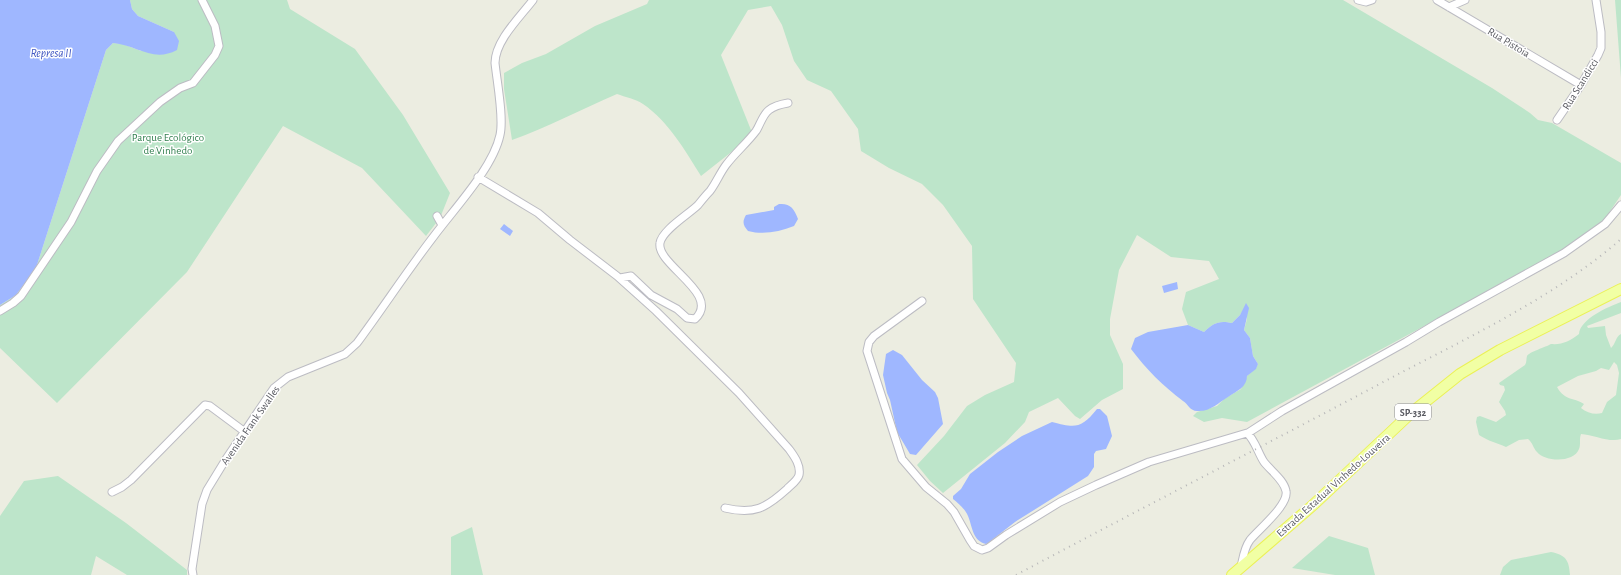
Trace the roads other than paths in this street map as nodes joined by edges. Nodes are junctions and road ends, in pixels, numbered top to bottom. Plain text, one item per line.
1 (202, 0) edge
2 (533, 0) edge
3 (1358, 0) edge
4 (1372, 0) edge
5 (1437, 0) edge
6 (1465, 0) edge
7 (1596, 0) edge
8 (1449, 7) junction
9 (1581, 85) junction
10 (788, 103) dead end
11 (1557, 120) dead end
12 (478, 178) junction
13 (1621, 205) edge
14 (437, 216) dead end
15 (442, 225) junction
16 (620, 278) junction
17 (1621, 289) edge
18 (922, 300) dead end
19 (0, 311) edge
20 (245, 432) junction
21 (1248, 434) junction
22 (112, 492) dead end
23 (725, 508) dead end
24 (1241, 566) junction
25 (193, 575) edge
26 (1232, 575) edge

1 - 19 street
2 - 12 street, Avenida Frank Swalles
3 - 4 street
5 - 8 street, Rua Pistoia
6 - 8 street
7 - 9 street, Rua Scandicci
8 - 9 street, Rua Pistoia
9 - 11 street, Rua Scandicci
10 - 16 street
12 - 15 street, Avenida Frank Swalles
12 - 16 street
13 - 21 street
14 - 15 street
15 - 20 street, Avenida Frank Swalles
16 - 23 street
17 - 24 main road, Estrada Estadual Vinhedo-Louveira / SP-332
18 - 21 street
20 - 22 street
20 - 25 street, Avenida Frank Swalles
21 - 24 street
24 - 26 main road, Estrada Estadual Vinhedo-Louveira / SP-332

